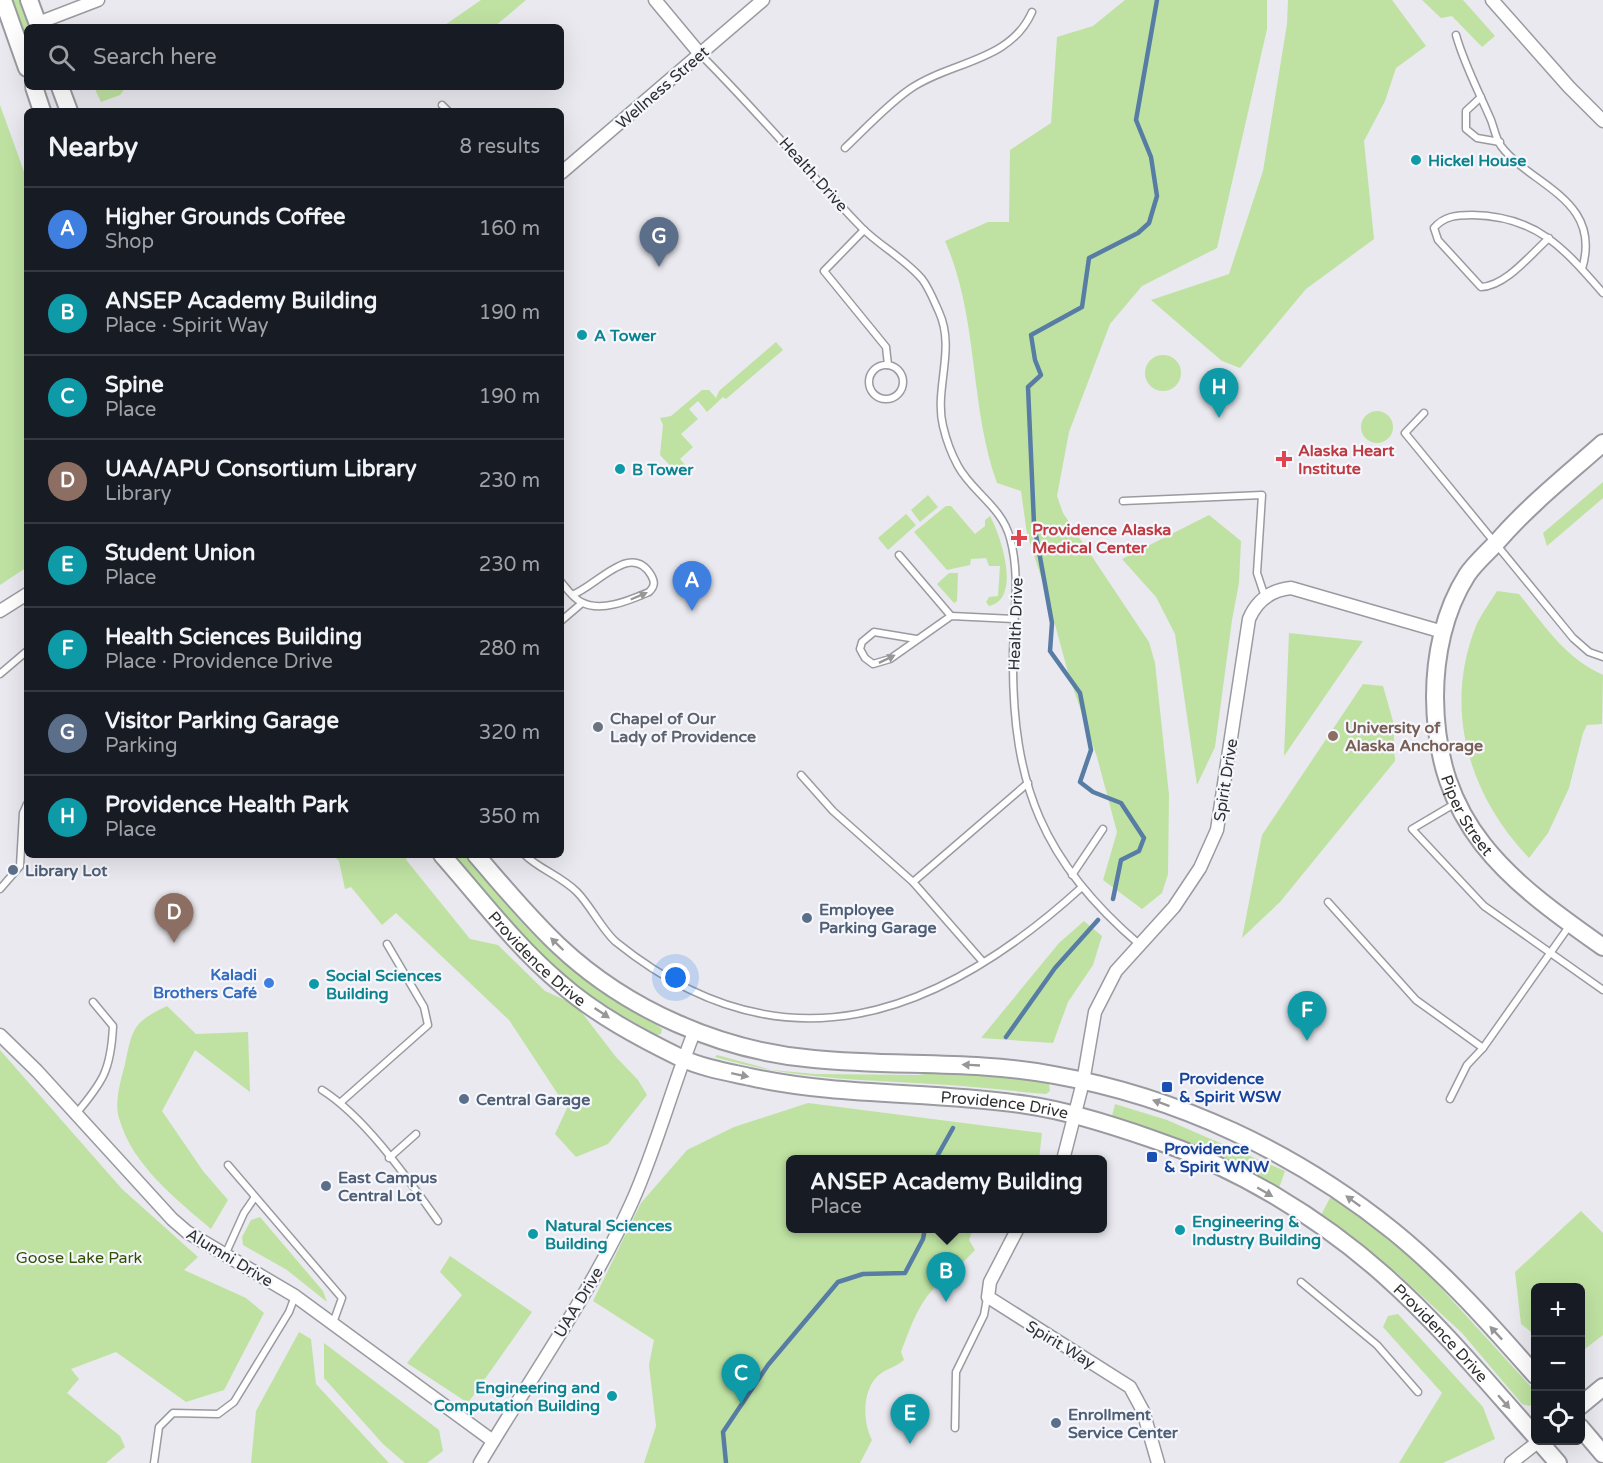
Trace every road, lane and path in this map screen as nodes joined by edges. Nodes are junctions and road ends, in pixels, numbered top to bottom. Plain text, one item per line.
1 (3, 0) edge
2 (29, 0) edge
3 (98, 0) edge
4 (655, 0) edge
5 (763, 0) edge
6 (1492, 0) edge
7 (1032, 12) dead end
8 (38, 24) edge
9 (40, 24) edge
10 (1456, 35) dead end
11 (700, 54) junction
12 (24, 60) edge
13 (35, 90) edge
14 (61, 90) edge
15 (1481, 97) junction
16 (442, 105) dead end
17 (41, 108) edge
18 (68, 108) edge
19 (445, 108) edge
20 (1603, 121) edge
21 (1500, 142) junction
22 (845, 148) dead end
23 (564, 170) edge
24 (1567, 190) dead end
25 (864, 230) junction
26 (1549, 238) junction
27 (1590, 260) dead end
28 (1582, 269) junction
29 (1603, 293) edge
30 (888, 365) junction
31 (1424, 412) dead end
32 (1603, 443) edge
33 (1123, 501) dead end
34 (1496, 543) junction
35 (899, 555) dead end
36 (564, 586) edge
37 (572, 595) junction
38 (24, 596) edge
39 (1265, 597) junction
40 (582, 603) junction
41 (0, 611) edge
42 (951, 616) junction
43 (564, 618) edge
44 (1014, 619) junction
45 (1443, 633) junction
46 (916, 639) junction
47 (24, 654) edge
48 (1603, 657) edge
49 (0, 674) edge
50 (801, 775) dead end
51 (1028, 783) junction
52 (1456, 803) junction
53 (24, 809) edge
54 (1103, 829) dead end
55 (445, 858) edge
56 (479, 858) edge
57 (530, 858) edge
58 (1072, 875) junction
59 (913, 882) junction
60 (1082, 887) junction
61 (0, 889) edge
62 (1328, 902) dead end
63 (1571, 924) junction
64 (387, 944) dead end
65 (1140, 945) junction
66 (1603, 947) edge
67 (1550, 953) junction
68 (983, 962) junction
69 (1603, 990) edge
70 (93, 1002) dead end
71 (695, 1030) junction
72 (0, 1035) edge
73 (1483, 1048) junction
74 (683, 1059) junction
75 (1083, 1082) junction
76 (322, 1090) dead end
77 (1450, 1099) dead end
78 (341, 1101) junction
79 (75, 1115) junction
80 (1074, 1115) junction
81 (416, 1134) dead end
82 (1064, 1155) edge
83 (389, 1158) junction
84 (228, 1166) dead end
85 (255, 1197) junction
86 (438, 1221) dead end
87 (1015, 1233) edge
88 (225, 1255) junction
89 (1301, 1282) dead end
90 (295, 1296) junction
91 (988, 1297) junction
92 (333, 1323) junction
93 (1531, 1371) edge
94 (1603, 1387) edge
95 (1418, 1392) dead end
96 (1585, 1403) edge
97 (955, 1428) dead end
98 (1531, 1432) edge
99 (1585, 1432) edge
100 (494, 1441) junction
101 (1532, 1445) edge
102 (1542, 1445) edge
103 (1603, 1454) edge
104 (154, 1463) edge
105 (480, 1463) edge
106 (1158, 1463) edge
107 (1511, 1463) edge
108 (1558, 1463) edge

1 - 12 main road
2 - 8 main road
3 - 9 street
4 - 11 street, Health Drive
5 - 11 street, Wellness Street
6 - 20 street
7 - 22 lane
10 - 15 lane
11 - 23 street, Wellness Street
11 - 25 lane, Health Drive
13 - 17 main road
14 - 18 main road
15 - 21 lane
15 - 21 lane
16 - 19 lane
21 - 24 lane
25 - 30 lane
25 - 44 lane, Health Drive
26 - 26 lane
26 - 28 lane
27 - 28 lane
28 - 29 lane
30 - 30 lane
31 - 34 lane
32 - 34 main road, Piper Street
33 - 39 lane
34 - 45 main road, Piper Street
34 - 48 lane
35 - 42 lane
36 - 37 lane
37 - 40 lane
40 -> 37 lane
38 - 41 street
39 - 45 street
39 - 65 street, Spirit Drive
40 - 43 lane
42 - 44 lane
42 - 46 lane
44 - 51 lane, Health Drive
45 - 52 main road, Piper Street
46 -> 46 lane
47 - 49 lane
50 - 59 lane
51 - 58 lane, Health Drive
51 - 59 lane
52 - 63 main road, Piper Street
52 - 67 lane
53 - 61 lane
54 - 58 lane
55 -> 74 main road, Providence Drive
71 -> 56 main road, Providence Drive
57 - 68 lane
58 - 60 lane, Health Drive
59 - 68 lane
60 - 65 lane, Health Drive
60 - 68 lane
62 - 73 lane
63 - 66 main road, Piper Street
63 - 67 lane
64 - 78 lane
65 - 75 street, Spirit Drive
67 - 69 lane
67 - 73 lane
70 - 79 lane
71 - 74 street, UAA Drive
75 -> 71 main road, Providence Drive
72 - 79 street, Alumni Drive
73 - 77 lane
74 -> 80 main road, Providence Drive
74 - 100 street, UAA Drive
75 - 80 street, Spirit Drive
93 -> 75 main road, Providence Drive
76 - 78 lane
78 - 83 lane
79 - 88 street, Alumni Drive
80 - 82 street
80 -> 98 main road, Providence Drive
81 - 83 lane
83 - 86 lane
84 - 85 lane
85 - 88 lane
85 - 92 lane
87 - 91 street
88 - 90 street, Alumni Drive
89 - 95 lane
90 - 92 street, Alumni Drive
90 - 104 lane
91 - 97 lane
91 - 106 street, Spirit Way
92 - 100 street, Alumni Drive
94 - 96 main road
99 - 103 main road
100 - 105 street, UAA Drive
101 - 107 street
102 - 108 main road, Providence Drive

